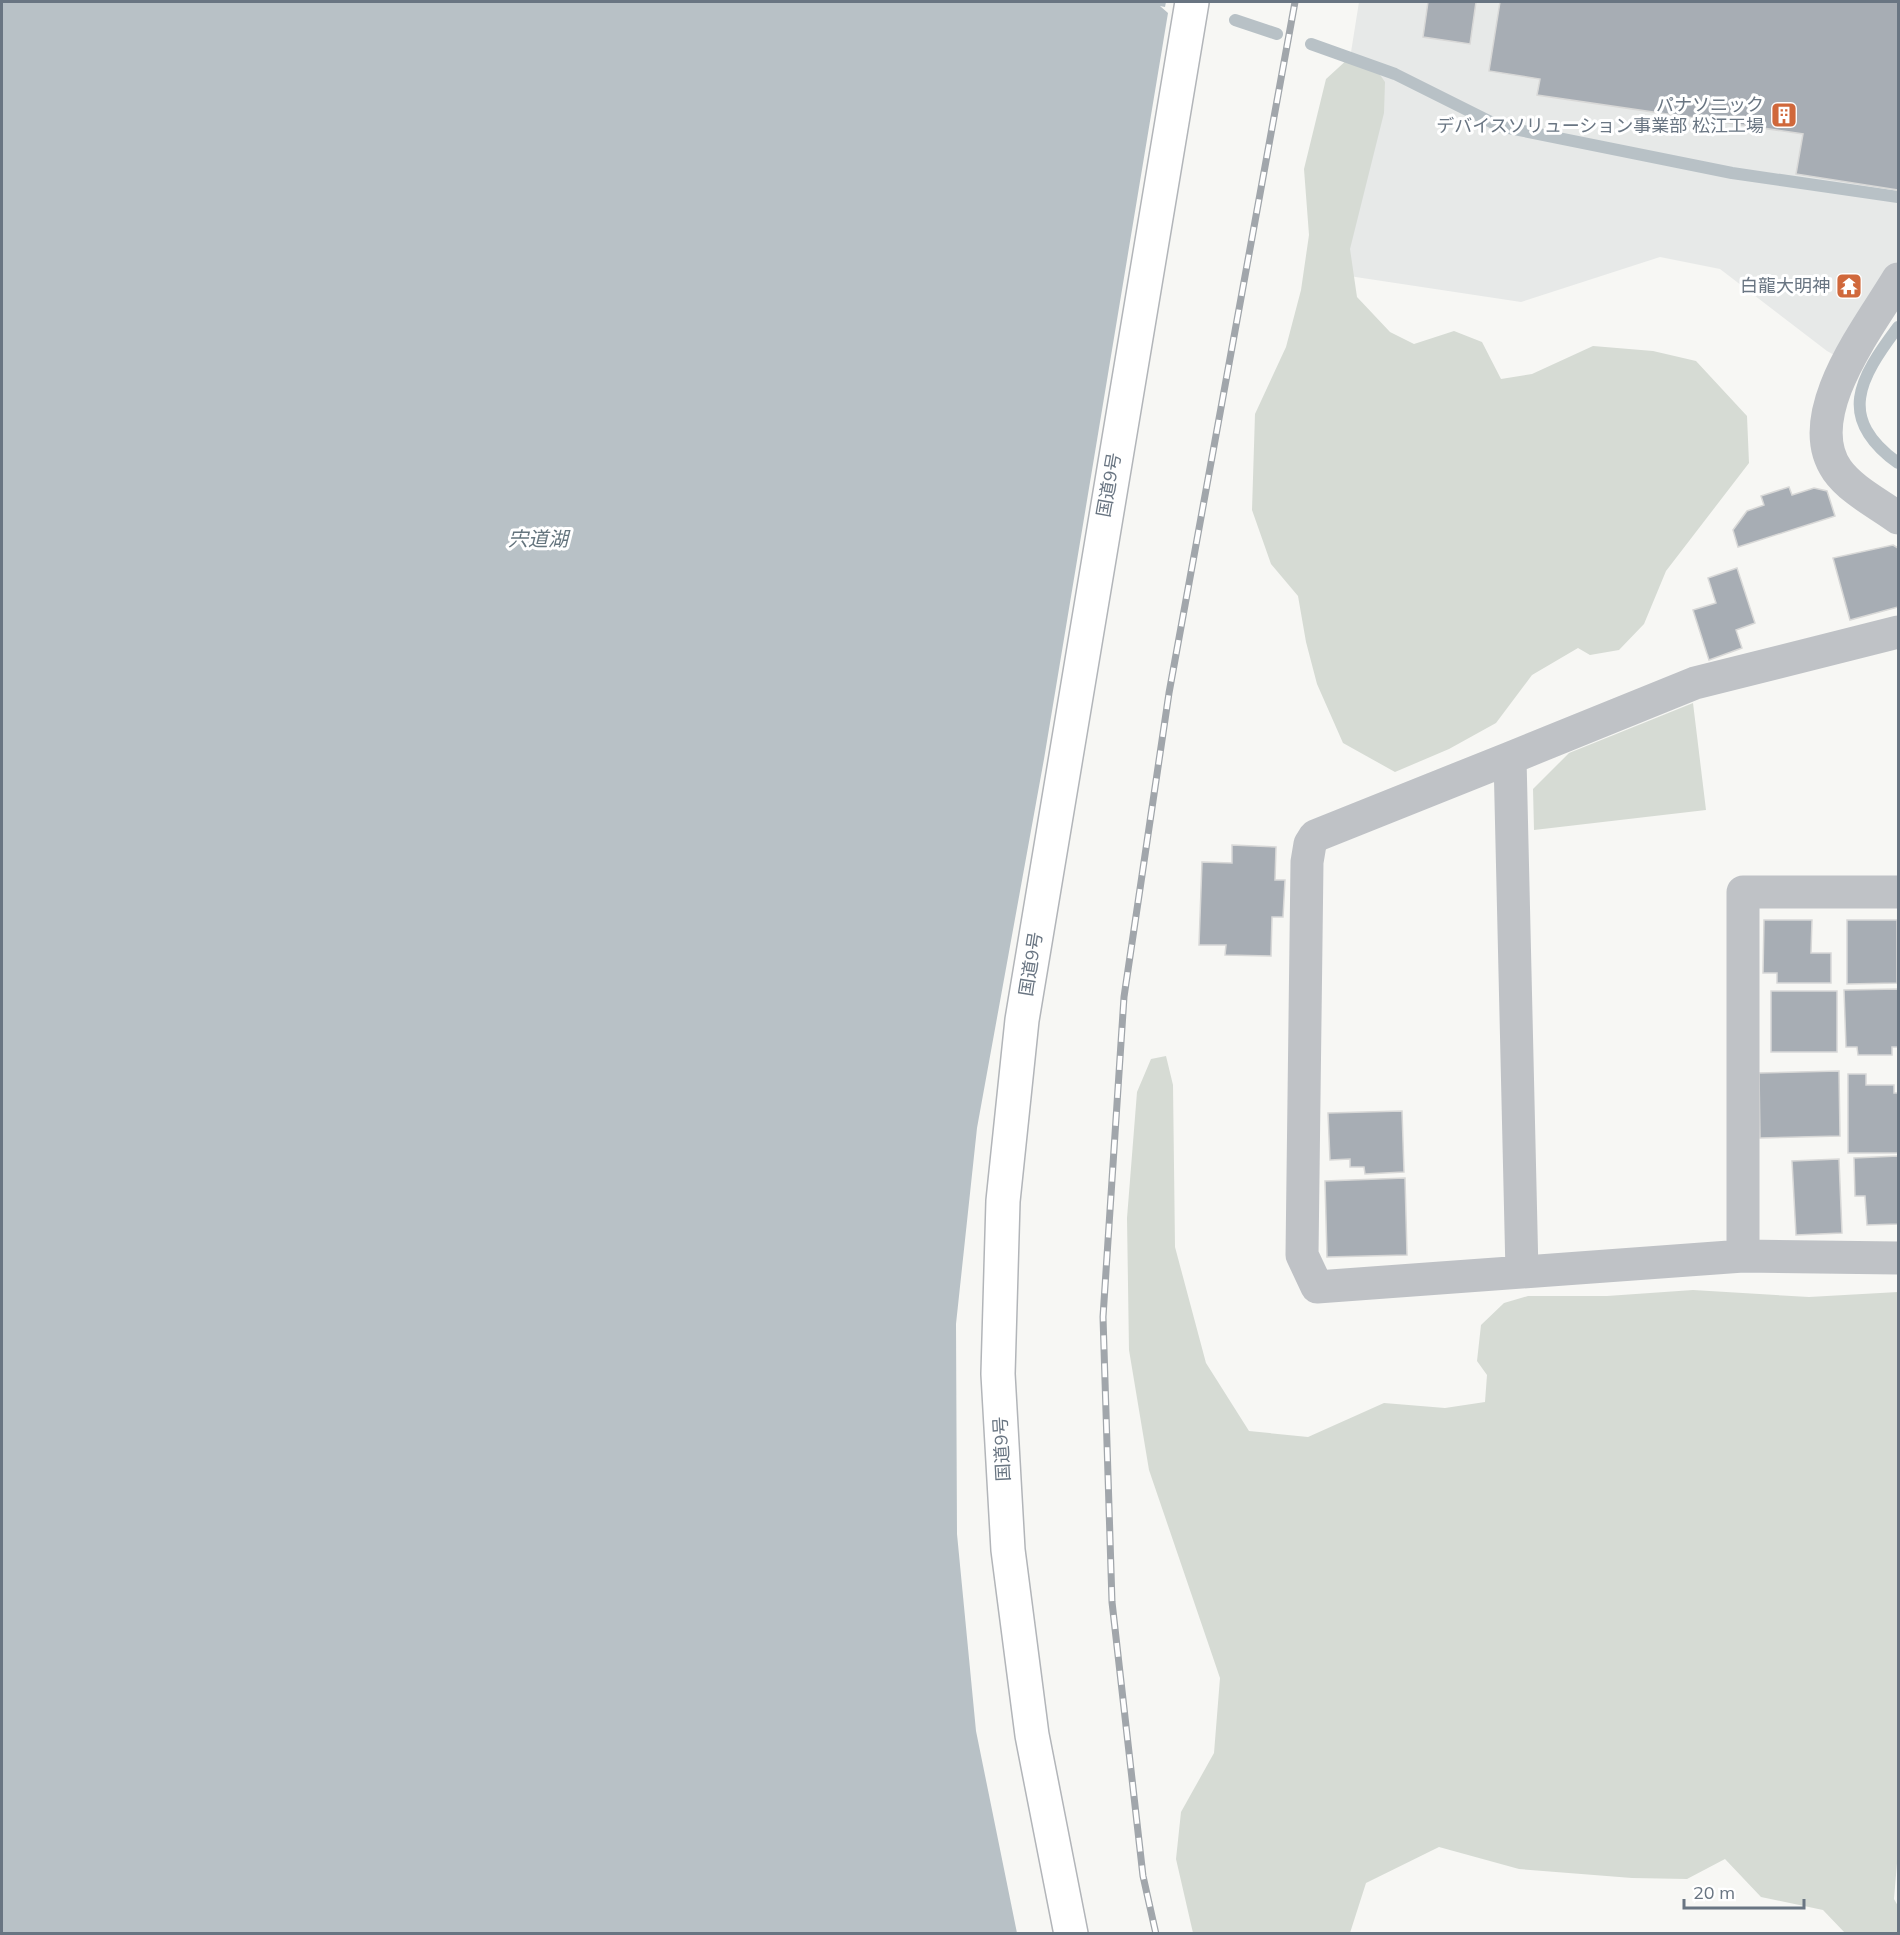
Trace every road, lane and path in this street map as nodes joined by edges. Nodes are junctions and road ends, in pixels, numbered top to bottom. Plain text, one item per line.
1 (1192, 2) edge
2 (1899, 279) edge
3 (1899, 518) edge
4 (1899, 632) edge
5 (1510, 758) junction
6 (1899, 892) edge
7 (1743, 1256) junction
8 (1899, 1258) edge
9 (1522, 1272) junction
10 (1071, 1934) edge

1 - 10 highway, 国道9号
2 - 3 street
4 - 5 street
5 - 9 street
5 - 9 street
6 - 7 street
7 - 8 street
7 - 9 street

